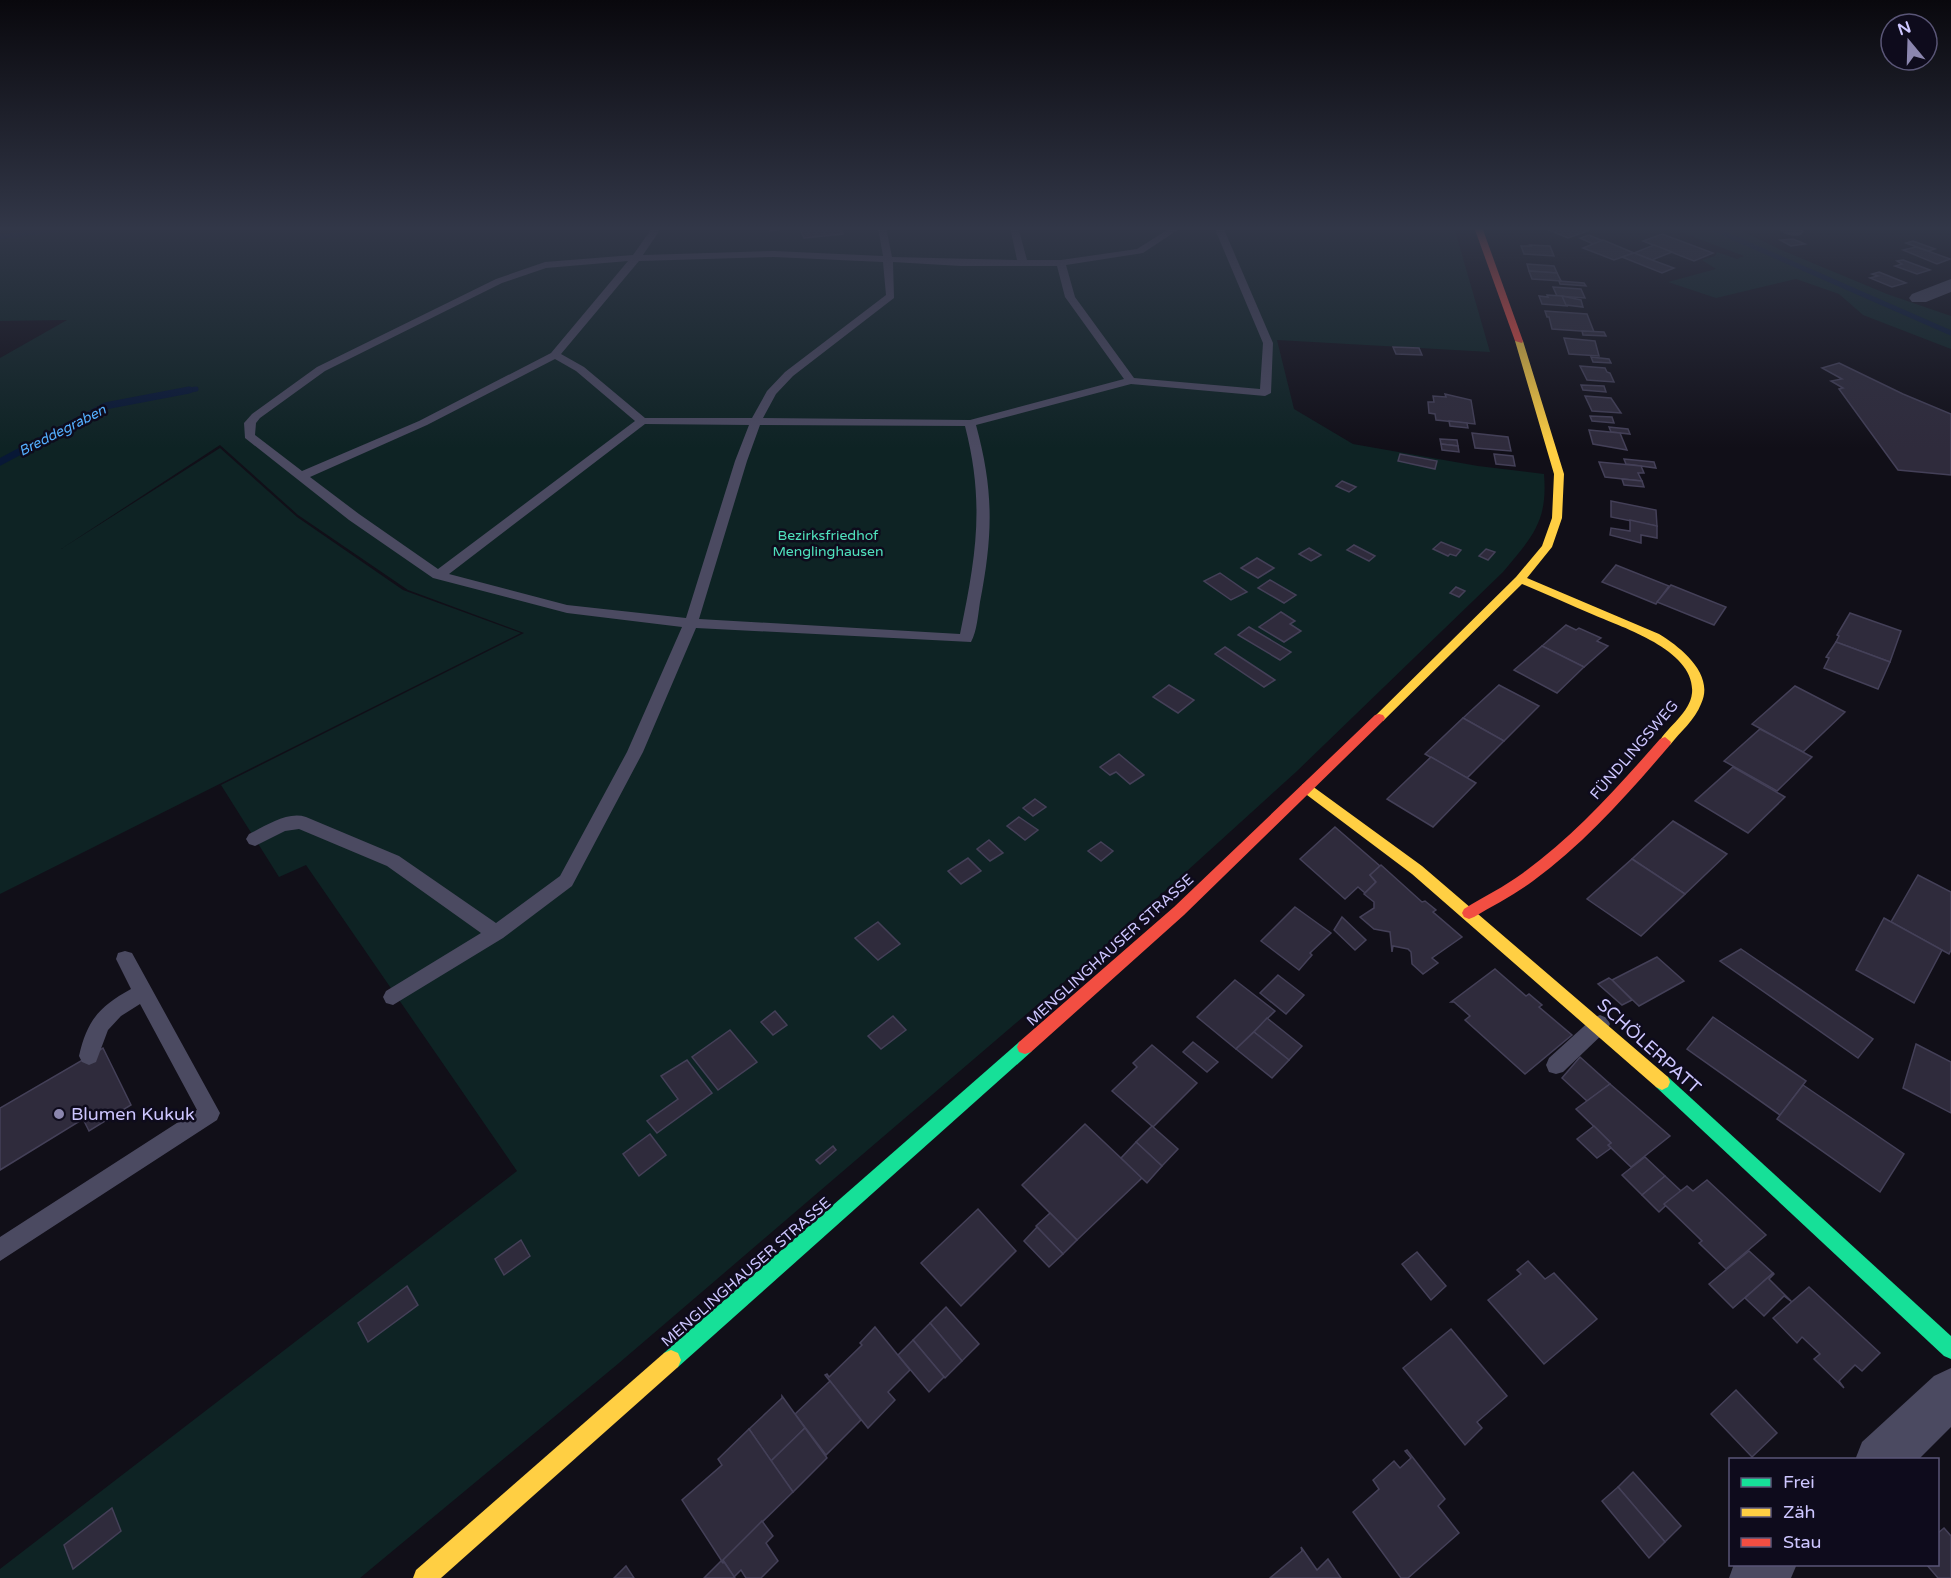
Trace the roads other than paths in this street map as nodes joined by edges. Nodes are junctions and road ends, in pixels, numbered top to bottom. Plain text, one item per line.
1 (459, 301) edge
2 (600, 301) edge
3 (885, 301) edge
4 (1072, 301) edge
5 (1250, 301) edge
6 (1504, 301) edge
7 (555, 355) junction
8 (1131, 381) junction
9 (642, 421) junction
10 (756, 422) junction
11 (970, 423) junction
12 (301, 476) junction
13 (438, 575) junction
14 (1520, 579) junction
15 (691, 623) junction
16 (1308, 788) junction
17 (255, 838) dead end
18 (1469, 913) junction
19 (496, 933) junction
20 (125, 958) dead end
21 (143, 992) junction
22 (393, 997) dead end
23 (1600, 1024) junction
24 (89, 1056) dead end
25 (1556, 1065) dead end
26 (0, 1250) edge
27 (1951, 1348) edge
28 (1951, 1394) edge
29 (1882, 1458) edge
30 (1768, 1566) edge
31 (424, 1578) edge
32 (1756, 1578) edge

1 - 12 lane
2 - 7 lane
3 - 10 lane
4 - 8 lane
5 - 8 lane
6 - 14 street, MENGLINGHAUSER STRASSE
7 - 9 lane
7 - 12 lane
8 - 11 lane
9 - 10 lane
9 - 13 lane
10 - 11 lane
10 - 15 lane
11 - 15 lane
12 - 13 lane
13 - 15 lane
14 - 16 street, MENGLINGHAUSER STRASSE
14 - 18 street, FÜNDLINGSWEG
15 - 19 lane
16 - 18 street, SCHÖLERPATT
16 - 31 street, MENGLINGHAUSER STRASSE
17 - 19 lane
18 - 23 street, SCHÖLERPATT
19 - 22 lane
20 - 21 lane
21 - 24 lane
21 - 26 lane
23 - 25 lane
23 - 27 street, SCHÖLERPATT
28 - 29 street
30 - 32 street

